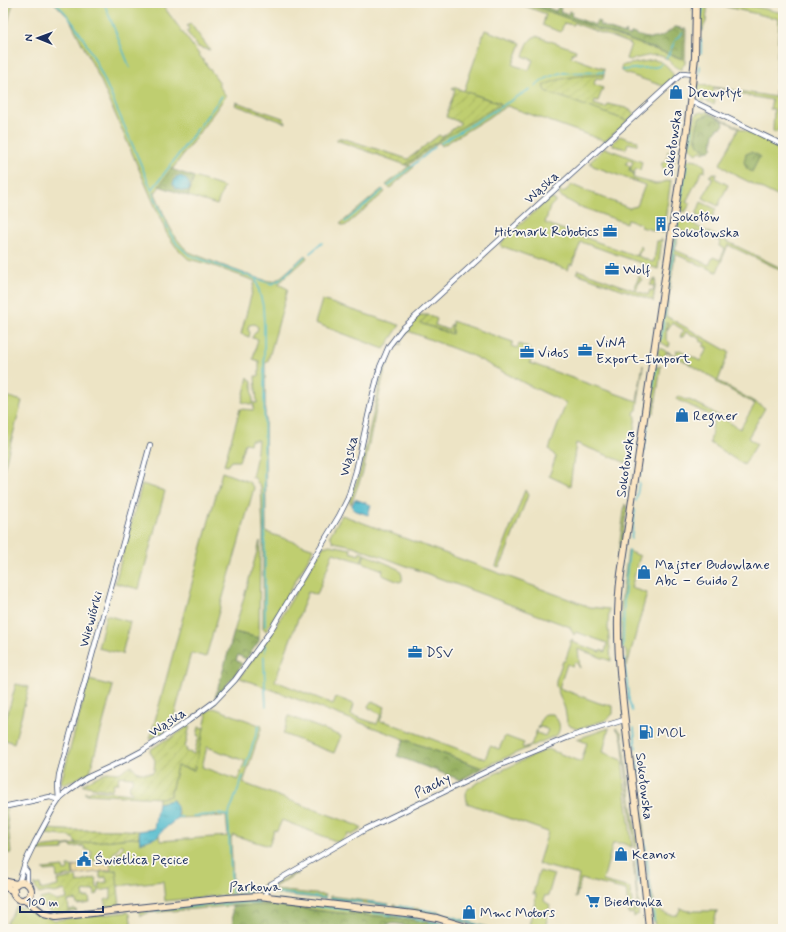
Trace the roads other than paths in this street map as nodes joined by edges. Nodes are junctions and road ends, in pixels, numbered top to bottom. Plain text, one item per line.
1 (696, 3) edge
2 (693, 74) junction
3 (690, 100) junction
4 (783, 145) edge
5 (150, 445) dead end
6 (624, 720) junction
7 (59, 800) junction
8 (3, 807) edge
9 (25, 869) junction
10 (3, 881) edge
11 (18, 883) junction
12 (27, 883) junction
13 (3, 886) edge
14 (14, 891) junction
15 (30, 894) junction
16 (266, 896) junction
17 (25, 899) junction
18 (38, 908) junction
19 (473, 929) edge
20 (649, 929) edge

1 - 2 street, Sokołowska
2 - 3 street, Sokołowska
2 - 7 street, Wąska
3 - 4 street
3 - 6 street, Sokołowska
5 - 7 street, Wiewiórki
6 - 16 street, Piachy
6 - 20 street, Sokołowska
7 - 8 street
7 - 9 street
9 - 11 street
9 - 12 street
10 - 11 street
11 - 12 street
11 - 14 street
12 - 15 street
13 - 14 street
14 - 17 street
15 - 17 street
15 - 18 street
16 - 18 street, Parkowa
16 - 19 street, Parkowa
17 - 18 street, Parkowa

